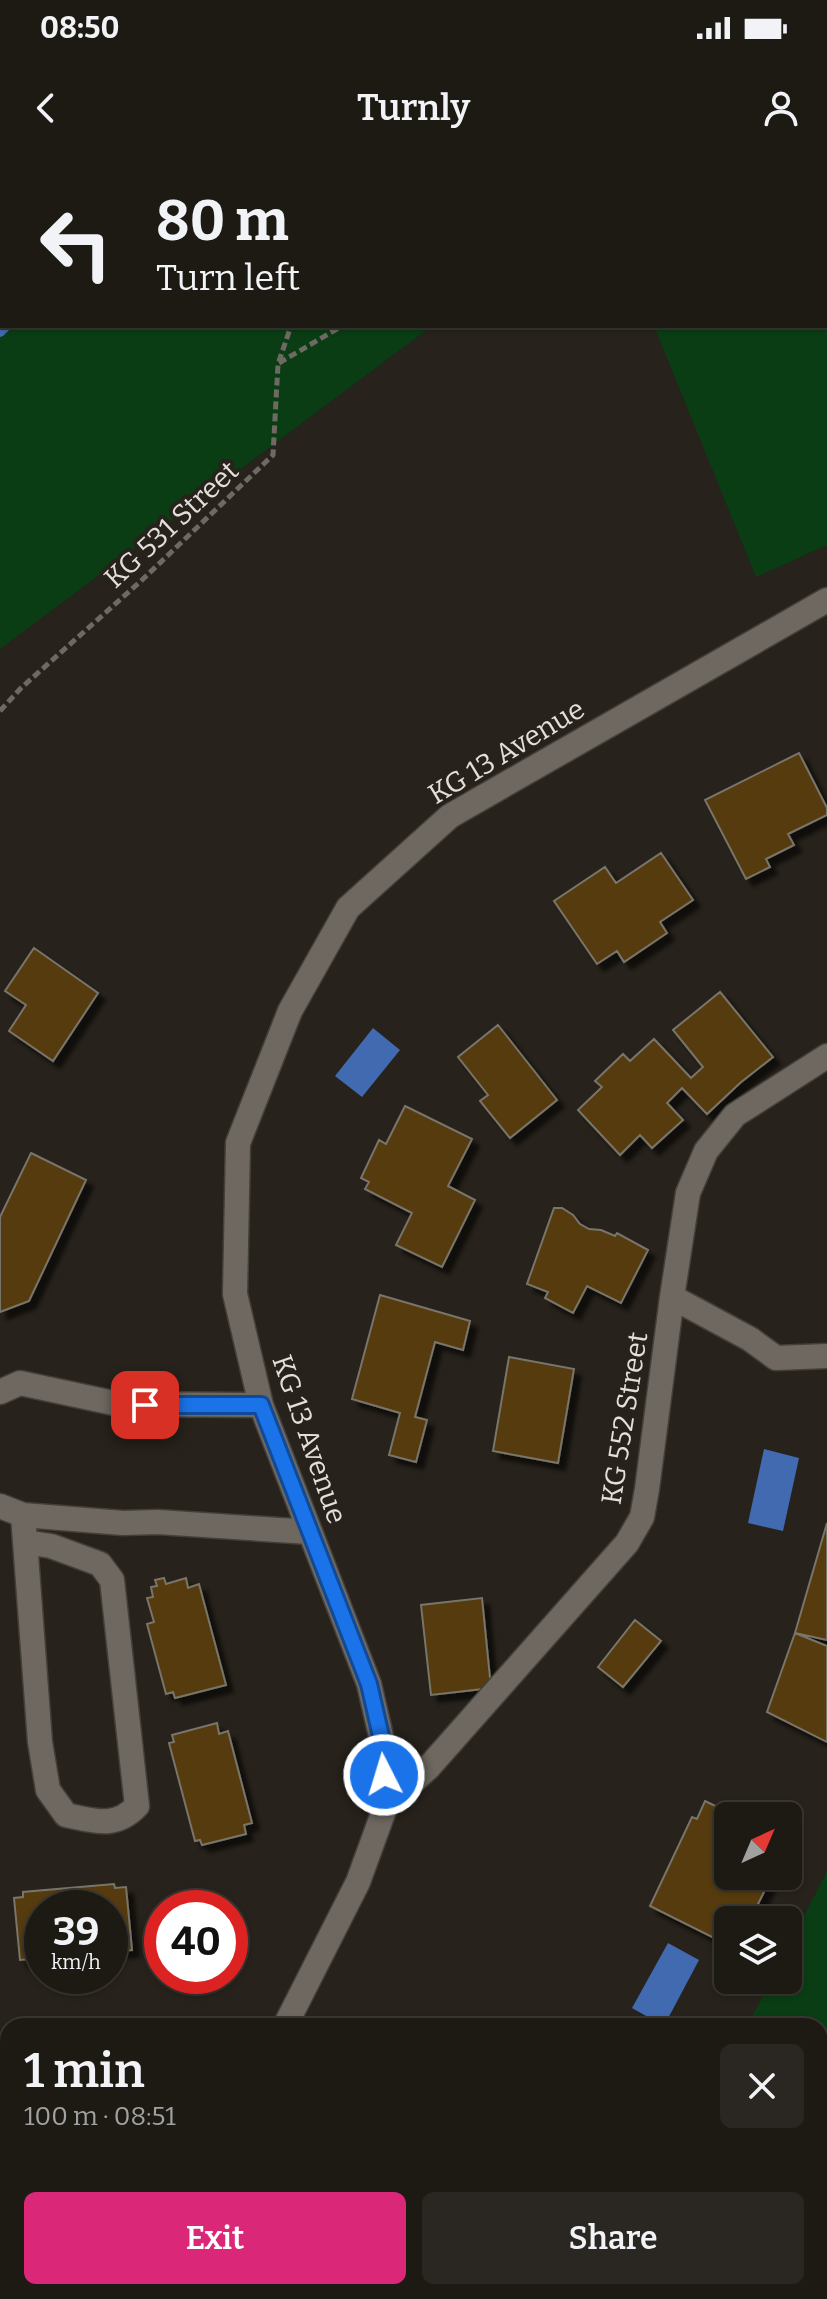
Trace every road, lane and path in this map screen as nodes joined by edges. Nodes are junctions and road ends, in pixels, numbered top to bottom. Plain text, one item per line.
1 (290, 328) edge
2 (339, 328) edge
3 (278, 364) junction
4 (827, 600) edge
5 (0, 711) edge
6 (827, 1056) edge
7 (672, 1297) junction
8 (827, 1356) edge
9 (0, 1392) edge
10 (261, 1405) junction
11 (0, 1506) edge
12 (23, 1515) junction
13 (309, 1532) junction
14 (25, 1542) junction
15 (386, 1805) junction
16 (296, 2018) edge

1 - 3 path, KG 531 Street
2 - 3 path
3 - 5 path, KG 531 Street
4 - 10 street, KG 13 Avenue
6 - 7 street, KG 552 Street
7 - 8 street
7 - 15 street, KG 552 Street
9 - 10 street
10 - 13 street, KG 13 Avenue
11 - 12 street
12 - 13 street
12 - 14 street
13 - 15 street, KG 13 Avenue
14 - 14 street
15 - 16 street, KG 13 Avenue

